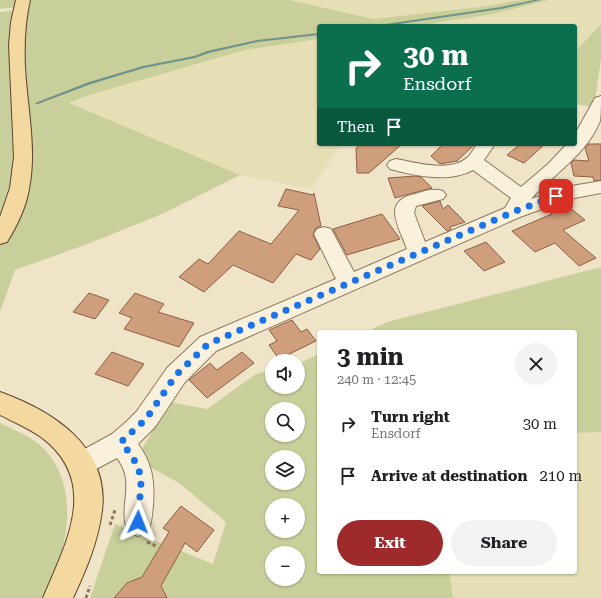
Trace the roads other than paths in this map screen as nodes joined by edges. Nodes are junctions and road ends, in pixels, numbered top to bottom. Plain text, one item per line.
1 (23, 0) edge
2 (601, 101) edge
3 (577, 143) edge
4 (484, 146) edge
5 (574, 146) edge
6 (473, 161) junction
7 (396, 165) dead end
8 (601, 187) edge
9 (436, 195) dead end
10 (517, 204) junction
11 (324, 234) dead end
12 (0, 237) edge
13 (419, 253) junction
14 (349, 283) junction
15 (0, 403) edge
16 (121, 442) junction
17 (82, 465) junction
18 (128, 525) road end
19 (58, 598) edge

1 - 12 main road
2 - 3 street
4 - 6 street
5 - 10 street
6 - 7 street
6 - 10 street
8 - 10 street
9 - 13 street
10 - 13 street
11 - 14 street
13 - 14 street
14 - 16 street
15 - 17 main road
16 - 17 street
16 - 18 street
17 - 19 main road

